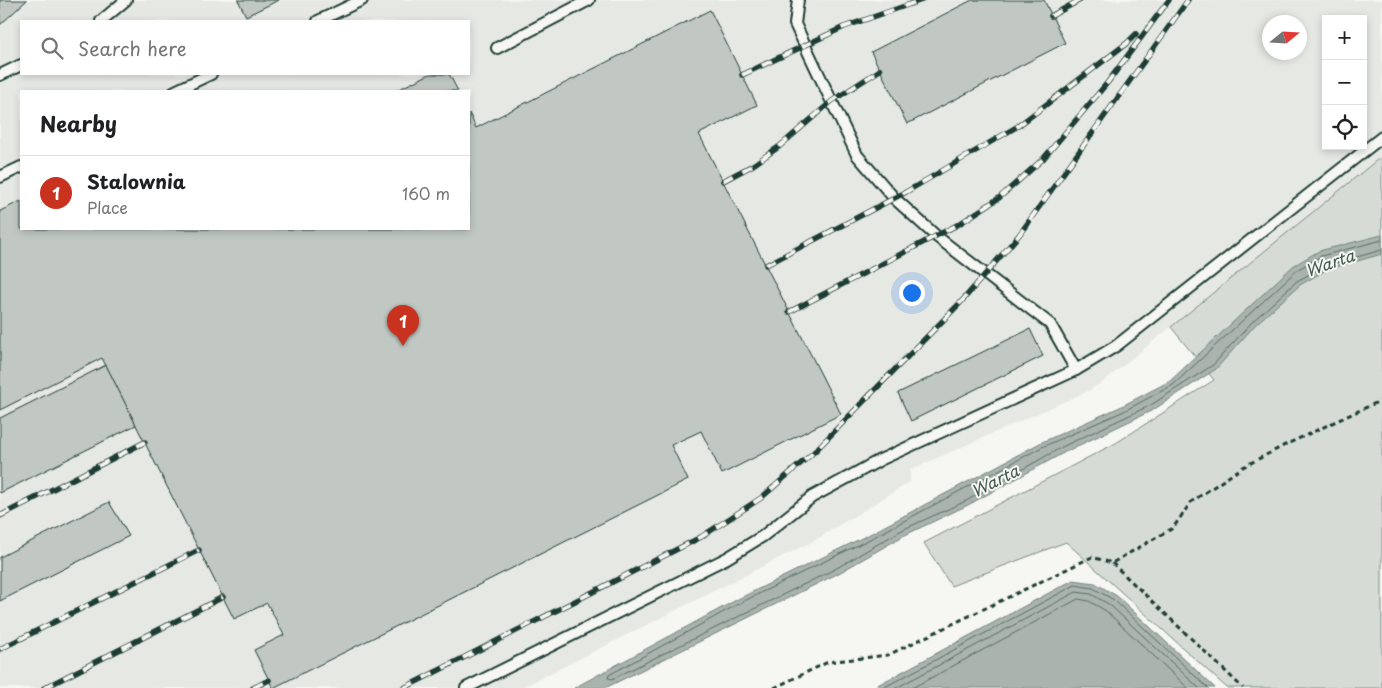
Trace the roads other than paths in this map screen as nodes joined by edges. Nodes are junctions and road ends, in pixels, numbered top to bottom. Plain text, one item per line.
1 (126, 0) edge
2 (362, 0) edge
3 (589, 0) edge
4 (798, 0) edge
5 (102, 20) edge
6 (320, 20) edge
7 (497, 48) dead end
8 (20, 65) edge
9 (0, 75) edge
10 (209, 75) edge
11 (177, 90) edge
12 (1382, 137) edge
13 (20, 167) edge
14 (0, 177) edge
15 (1076, 370) junction
16 (466, 688) edge

1 - 5 lane
2 - 6 lane
3 - 7 lane
4 - 15 lane
8 - 9 lane
10 - 11 lane
12 - 15 lane
13 - 14 lane
15 - 16 lane

